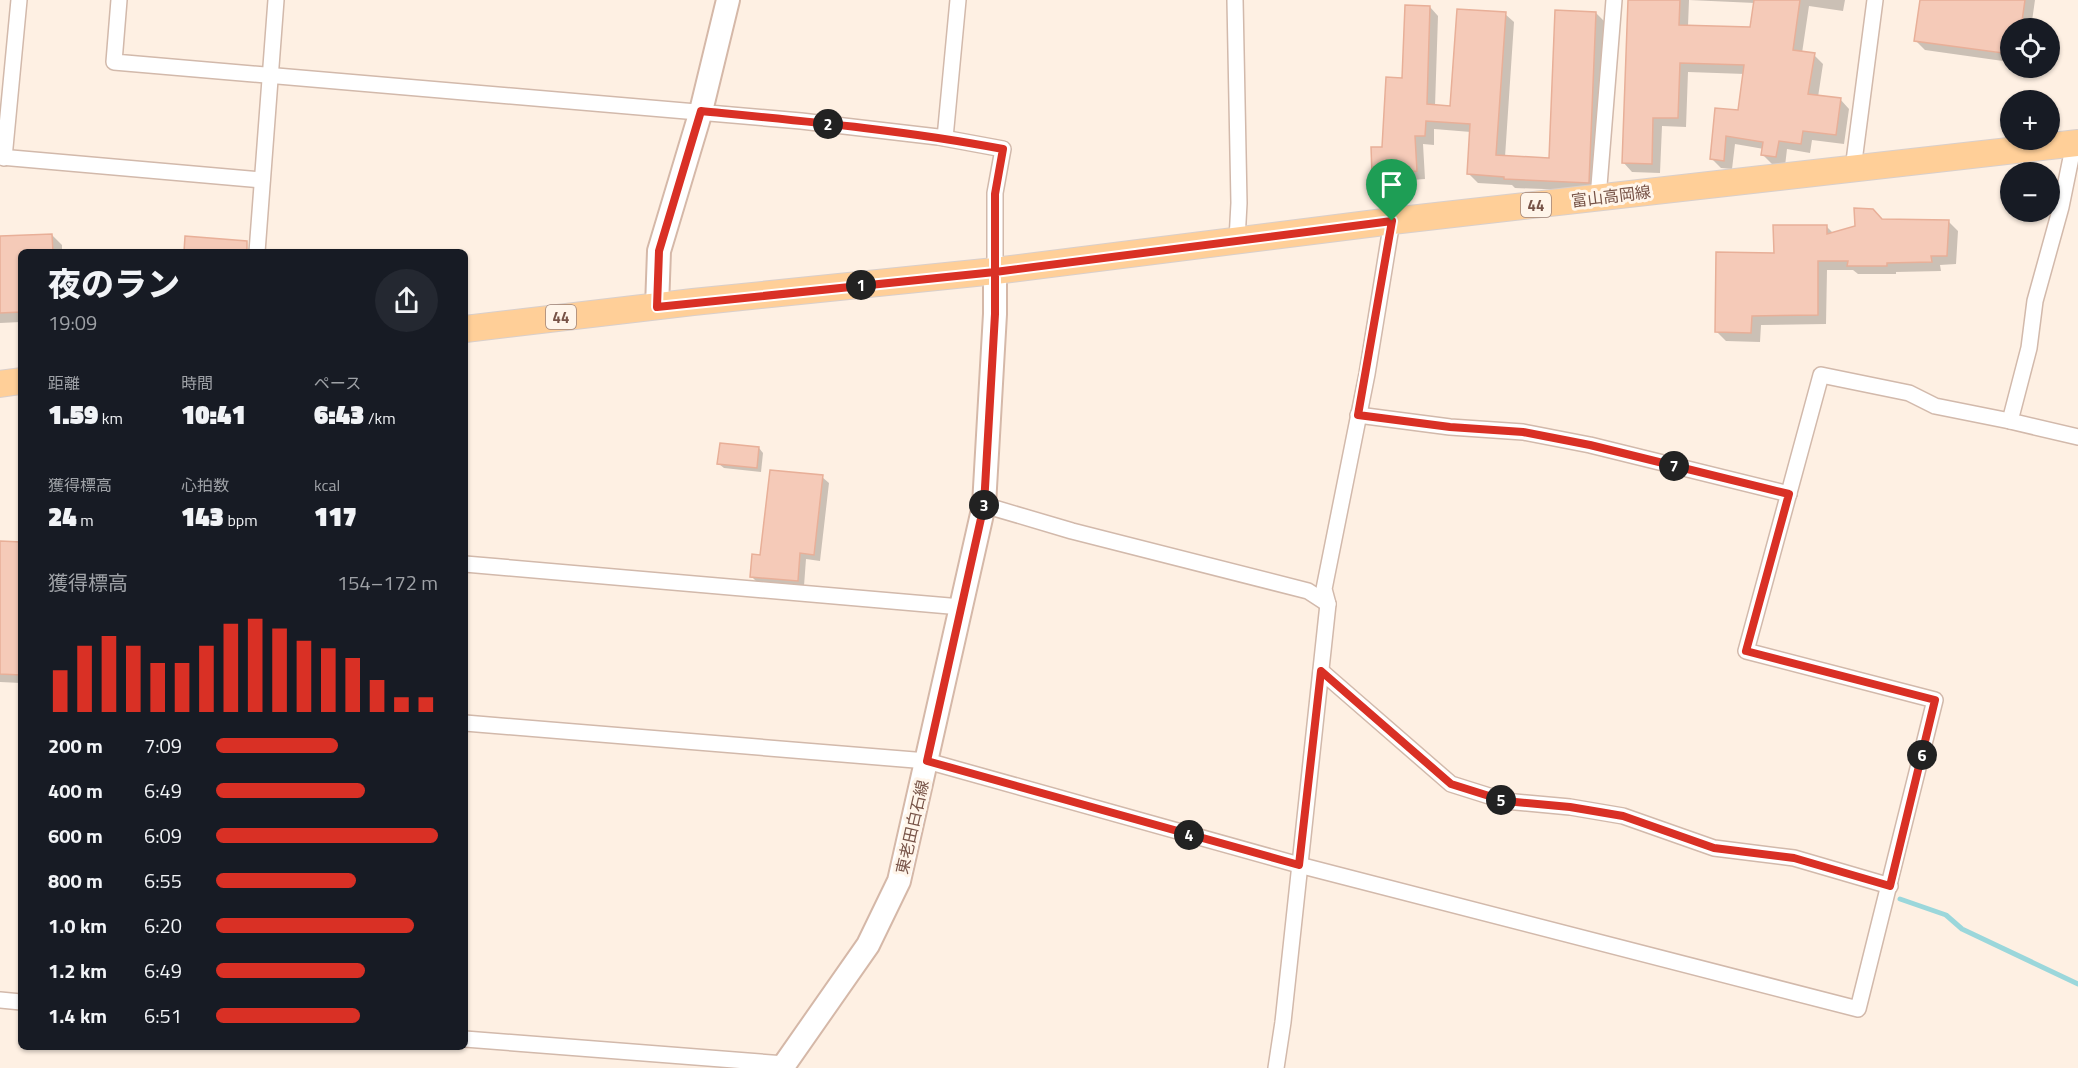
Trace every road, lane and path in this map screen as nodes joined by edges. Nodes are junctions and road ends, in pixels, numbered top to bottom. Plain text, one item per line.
1 (19, 0) edge
2 (119, 0) edge
3 (276, 0) edge
4 (728, 0) edge
5 (958, 0) edge
6 (1235, 0) edge
7 (1614, 0) edge
8 (1875, 0) edge
9 (270, 76) junction
10 (701, 111) junction
11 (945, 138) junction
12 (2076, 143) edge
13 (2, 157) edge
14 (1853, 169) junction
15 (262, 180) junction
16 (1598, 198) junction
17 (1392, 221) junction
18 (1237, 240) junction
19 (257, 249) edge
20 (995, 272) junction
21 (657, 307) junction
22 (468, 328) edge
23 (18, 381) edge
24 (0, 384) edge
25 (1358, 415) junction
26 (2010, 420) junction
27 (2078, 437) edge
28 (1789, 494) junction
29 (984, 505) junction
30 (468, 564) edge
31 (1329, 604) junction
32 (961, 607) junction
33 (1321, 671) junction
34 (468, 723) edge
35 (927, 761) junction
36 (1299, 865) junction
37 (1890, 886) junction
38 (0, 1000) edge
39 (18, 1002) edge
40 (468, 1039) edge
41 (784, 1066) edge
42 (1276, 1068) edge

1 - 13 street
2 - 9 street
3 - 9 street
4 - 10 main road
5 - 11 street
6 - 18 street
7 - 16 street
8 - 14 street
9 - 10 street
9 - 15 street
10 - 11 street
10 - 21 main road
11 - 20 street
12 - 14 main road, 富山高岡線 / 44
12 - 26 street
13 - 15 street
14 - 16 main road, 富山高岡線 / 44
15 - 19 street
16 - 17 main road, 富山高岡線 / 44
17 - 18 main road, 富山高岡線 / 44
17 - 25 street
18 - 20 main road, 富山高岡線 / 44
20 - 21 main road, 富山高岡線 / 44
20 - 29 main road, 東老田白石線
21 - 22 main road, 富山高岡線 / 44
23 - 24 main road
25 - 28 street
25 - 31 street
26 - 27 street
26 - 28 street
28 - 37 street
29 - 31 street
29 - 32 main road, 東老田白石線
30 - 32 street
31 - 33 street
32 - 35 main road, 東老田白石線
33 - 36 street
33 - 37 street
34 - 35 street
35 - 36 street
35 - 41 main road, 東老田白石線
36 - 37 street
36 - 42 street
38 - 39 street
40 - 41 street

